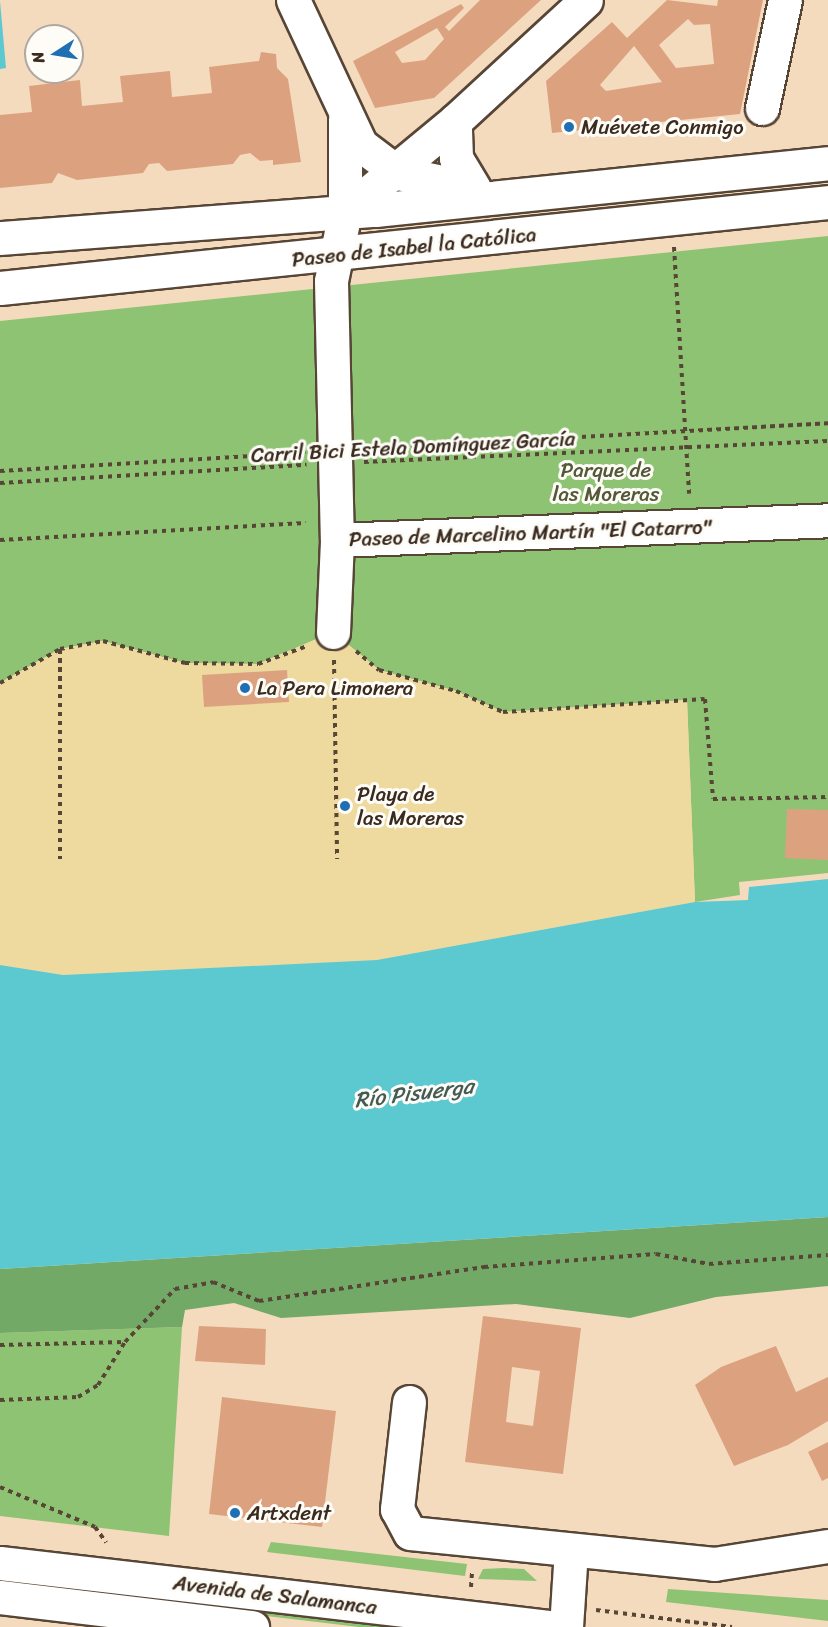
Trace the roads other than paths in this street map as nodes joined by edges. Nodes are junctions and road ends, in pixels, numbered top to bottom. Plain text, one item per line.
1 (293, 0) edge
2 (586, 0) edge
3 (785, 0) edge
4 (762, 108) dead end
5 (345, 119) junction
6 (455, 121) junction
7 (828, 163) edge
8 (398, 173) junction
9 (474, 188) junction
10 (512, 195) junction
11 (828, 202) edge
12 (345, 212) junction
13 (0, 238) edge
14 (336, 256) junction
15 (0, 288) edge
16 (828, 520) edge
17 (337, 531) junction
18 (333, 632) road end
19 (409, 1402) dead end
20 (828, 1546) edge
21 (571, 1550) junction
22 (0, 1563) edge
23 (0, 1597) edge
24 (574, 1618) edge
25 (252, 1627) edge
26 (550, 1627) edge

1 - 5 main road
2 - 6 main road
3 - 4 main road
5 - 8 main road
5 - 12 main road, Paseo de Marcelino Martín "El Catarro"
6 - 8 main road
6 - 9 main road
7 - 10 main road, Paseo de Isabel la Católica
8 - 9 main road
8 - 12 main road
9 - 10 main road
10 - 12 main road, Paseo de Isabel la Católica
11 - 14 main road, Paseo de Isabel la Católica
12 - 13 main road, Paseo de Isabel la Católica
12 - 14 main road, Paseo de Marcelino Martín "El Catarro"
14 - 15 main road, Paseo de Isabel la Católica
14 - 17 main road, Paseo de Marcelino Martín "El Catarro"
16 - 17 main road, Paseo de Marcelino Martín "El Catarro"
17 - 18 main road
19 - 21 main road
20 - 21 main road
21 - 24 main road
22 - 26 main road, Avenida de Salamanca
23 - 25 main road, Avenida de Salamanca

